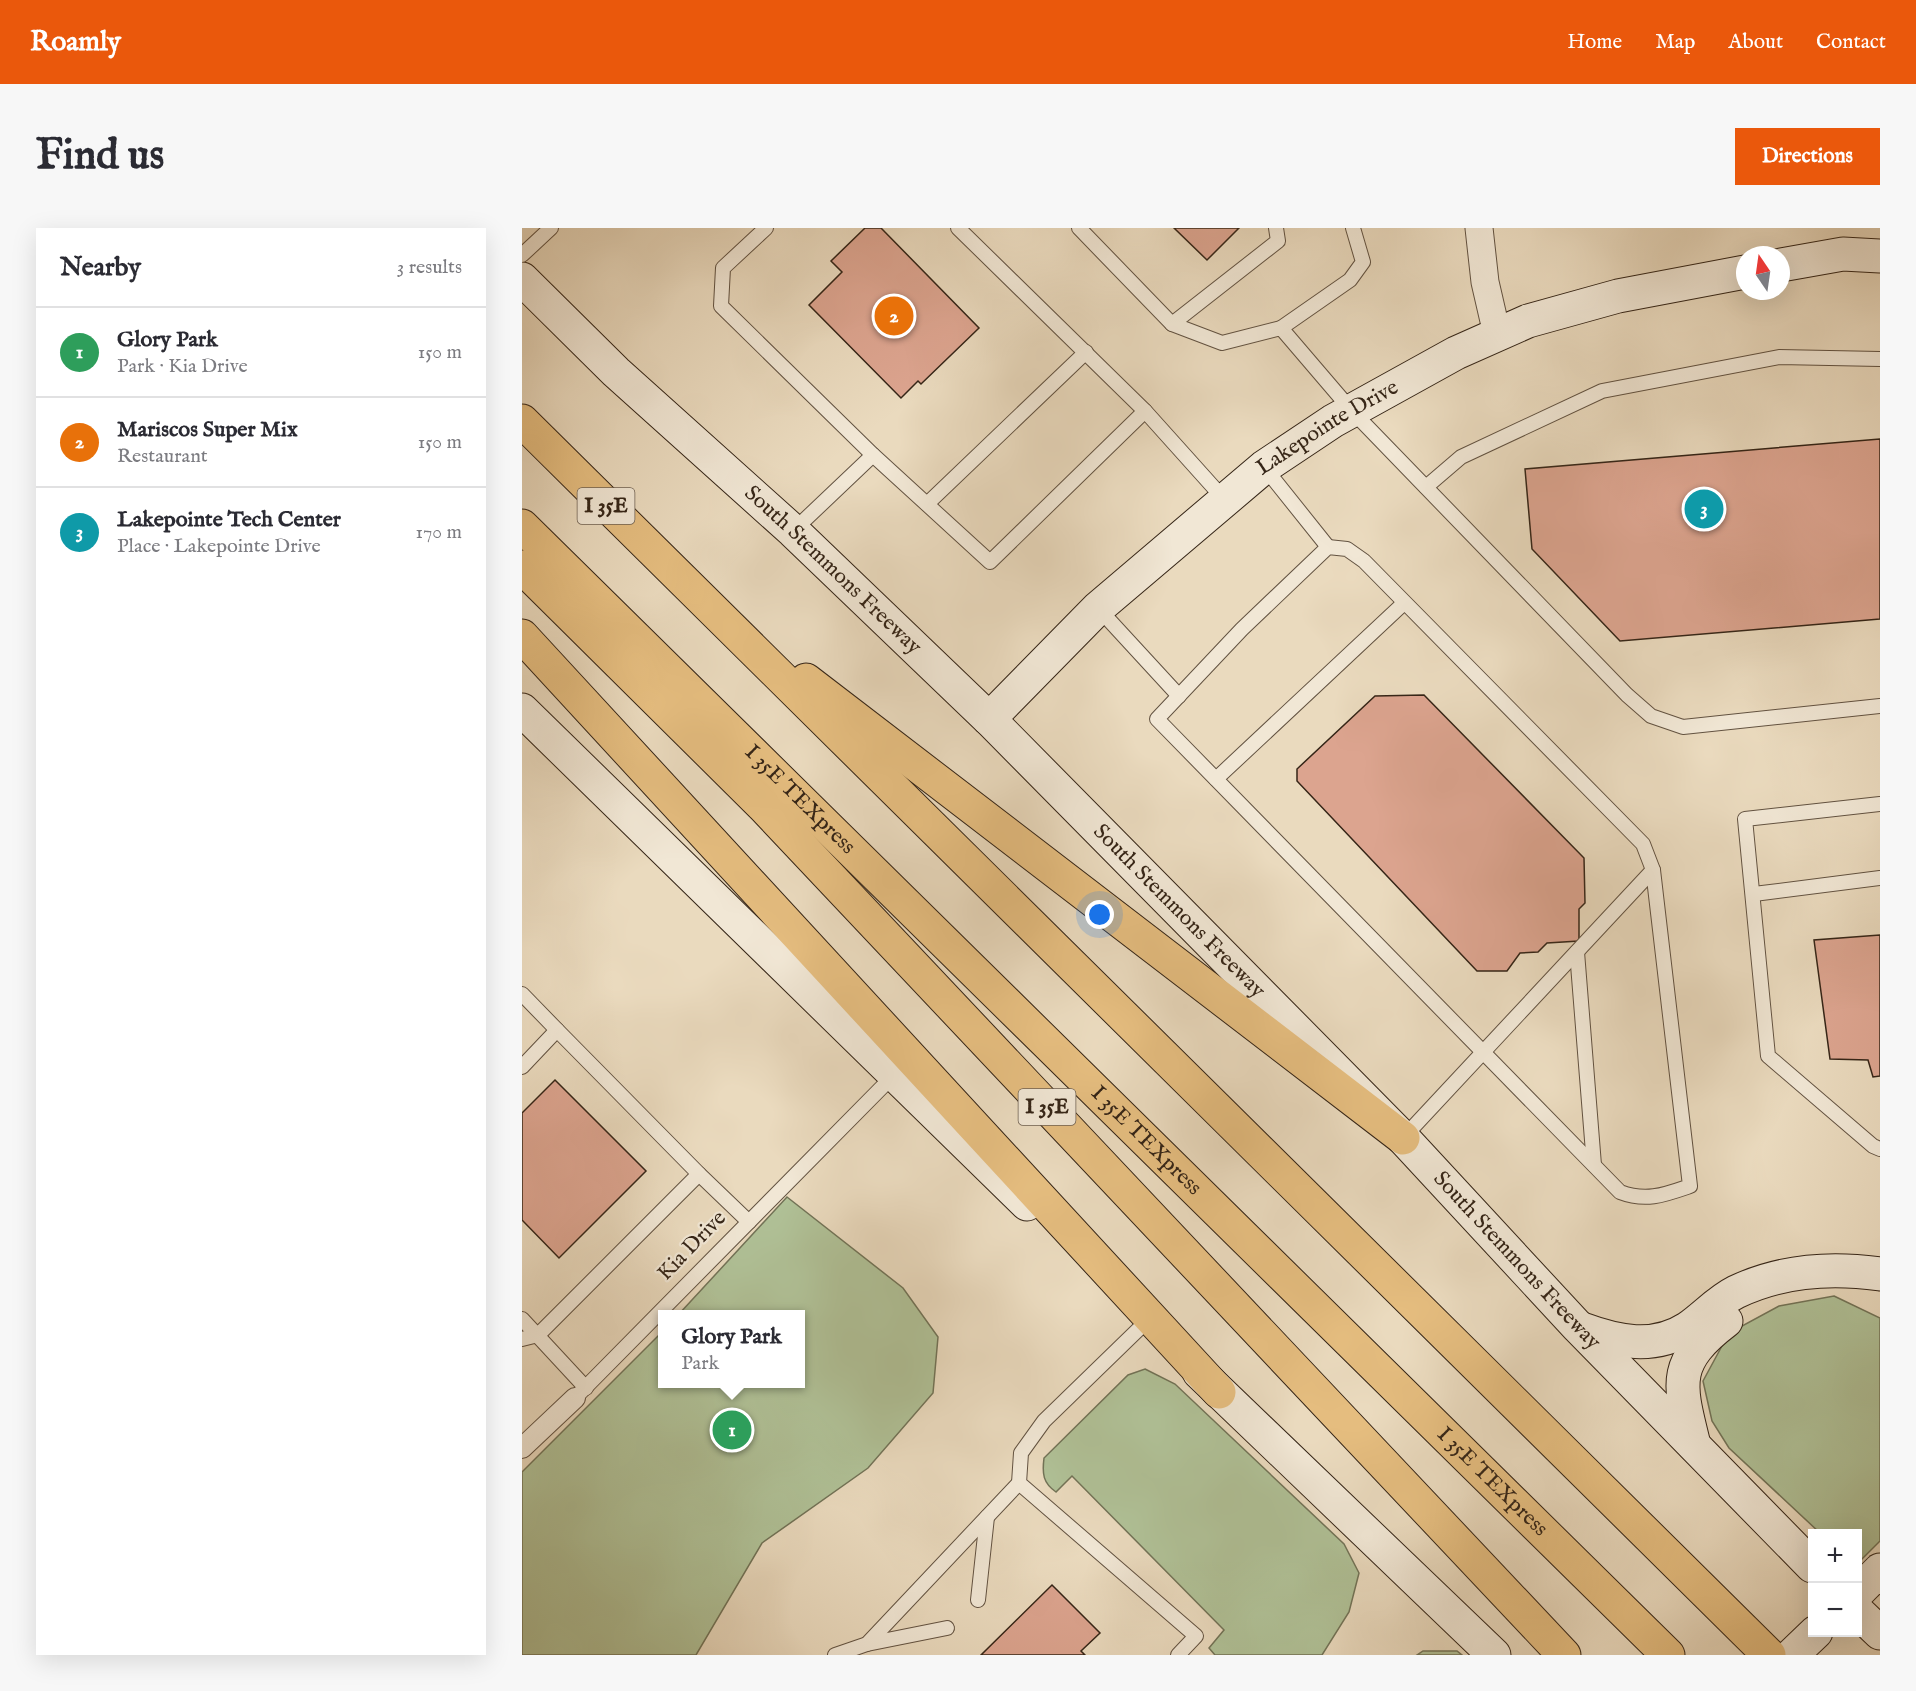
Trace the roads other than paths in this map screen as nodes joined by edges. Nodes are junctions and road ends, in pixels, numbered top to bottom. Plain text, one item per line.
1 (551, 228) edge
2 (766, 228) edge
3 (958, 228) edge
4 (1079, 228) edge
5 (1276, 228) edge
6 (1353, 228) edge
7 (1479, 228) edge
8 (522, 255) edge
9 (1880, 256) edge
10 (1790, 263) edge
11 (1736, 274) edge
12 (522, 279) edge
13 (1172, 324) junction
14 (1281, 328) junction
15 (1497, 334) junction
16 (1086, 352) junction
17 (1880, 359) edge
18 (1145, 411) junction
19 (1352, 411) junction
20 (522, 421) edge
21 (873, 455) junction
22 (1264, 467) junction
23 (1426, 488) junction
24 (1224, 499) junction
25 (927, 504) junction
26 (522, 526) edge
27 (793, 531) junction
28 (1328, 547) junction
29 (522, 567) edge
30 (691, 591) junction
31 (1404, 603) junction
32 (1098, 608) junction
33 (522, 636) edge
34 (1179, 696) junction
35 (1880, 706) edge
36 (522, 710) edge
37 (989, 719) junction
38 (1216, 779) junction
39 (1880, 804) edge
40 (1653, 870) junction
41 (1880, 878) edge
42 (1754, 894) junction
43 (1577, 952) junction
44 (522, 994) edge
45 (557, 1030) junction
46 (1483, 1052) junction
47 (522, 1067) edge
48 (894, 1075) junction
49 (1403, 1138) junction
50 (1880, 1149) edge
51 (1594, 1165) junction
52 (699, 1174) junction
53 (749, 1222) junction
54 (1880, 1274) edge
55 (1880, 1294) edge
56 (662, 1310) edge
57 (658, 1314) edge
58 (522, 1319) edge
59 (1147, 1322) junction
60 (1578, 1327) junction
61 (538, 1335) junction
62 (522, 1339) edge
63 (1219, 1392) junction
64 (580, 1393) junction
65 (1694, 1445) junction
66 (522, 1448) edge
67 (1019, 1483) junction
68 (987, 1517) junction
69 (1808, 1562) edge
70 (1880, 1570) edge
71 (1862, 1587) edge
72 (978, 1600) dead end
73 (1862, 1617) edge
74 (947, 1628) dead end
75 (1880, 1633) edge
76 (1811, 1637) edge
77 (867, 1644) junction
78 (835, 1655) edge
79 (1178, 1655) edge
80 (1494, 1655) edge
81 (1564, 1655) edge
82 (1668, 1655) edge
83 (1769, 1655) edge
84 (1792, 1655) edge

1 - 8 lane
2 - 21 lane
3 - 16 lane
4 - 13 lane
5 - 13 lane
6 - 14 lane
7 - 15 street
9 - 10 main road
11 - 15 main road, Lakepointe Drive
12 - 27 main road, South Stemmons Freeway
13 - 14 lane
14 - 19 lane
15 - 19 main road, Lakepointe Drive
16 - 18 lane
16 - 25 lane
17 - 23 lane
18 - 24 lane
18 - 25 lane
19 - 22 main road, Lakepointe Drive
19 - 23 lane
20 - 30 highway, I 35E
21 - 25 lane
21 - 27 lane
22 - 24 main road, Lakepointe Drive
22 - 28 lane
23 - 35 lane
24 - 32 main road, Lakepointe Drive
26 - 82 highway, I 35E TEXpress
27 - 37 main road, South Stemmons Freeway
28 - 31 lane
28 - 34 lane
29 - 81 highway, I 35E
30 - 49 highway
30 - 83 highway, I 35E
31 - 38 lane
31 - 40 lane
32 - 34 lane
32 - 37 main road, Lakepointe Drive
33 - 63 highway
34 - 38 lane
36 - 48 main road
37 - 49 main road, South Stemmons Freeway
38 - 46 lane
39 - 42 lane
40 - 43 lane
40 - 51 lane
41 - 42 lane
42 - 50 lane
43 - 46 lane
43 - 51 lane
44 - 45 lane
45 - 47 lane
45 - 52 lane
46 - 49 lane
46 - 51 lane
48 - 53 lane, Kia Drive
48 - 59 main road
49 - 60 main road, South Stemmons Freeway
52 - 53 lane
52 - 61 lane
53 - 56 lane, Kia Drive
54 - 60 main road
55 - 65 main road
57 - 64 lane, Kia Drive
58 - 61 lane
59 - 63 main road
59 - 67 lane
60 - 65 main road, South Stemmons Freeway
61 - 62 lane
61 - 64 lane
63 - 80 main road
64 - 66 street, Kia Drive
65 - 69 main road, South Stemmons Freeway
67 - 68 lane
67 - 79 lane
68 - 72 lane
68 - 77 lane
70 - 71 main road
73 - 75 main road
74 - 77 lane
76 - 84 main road
77 - 78 lane

